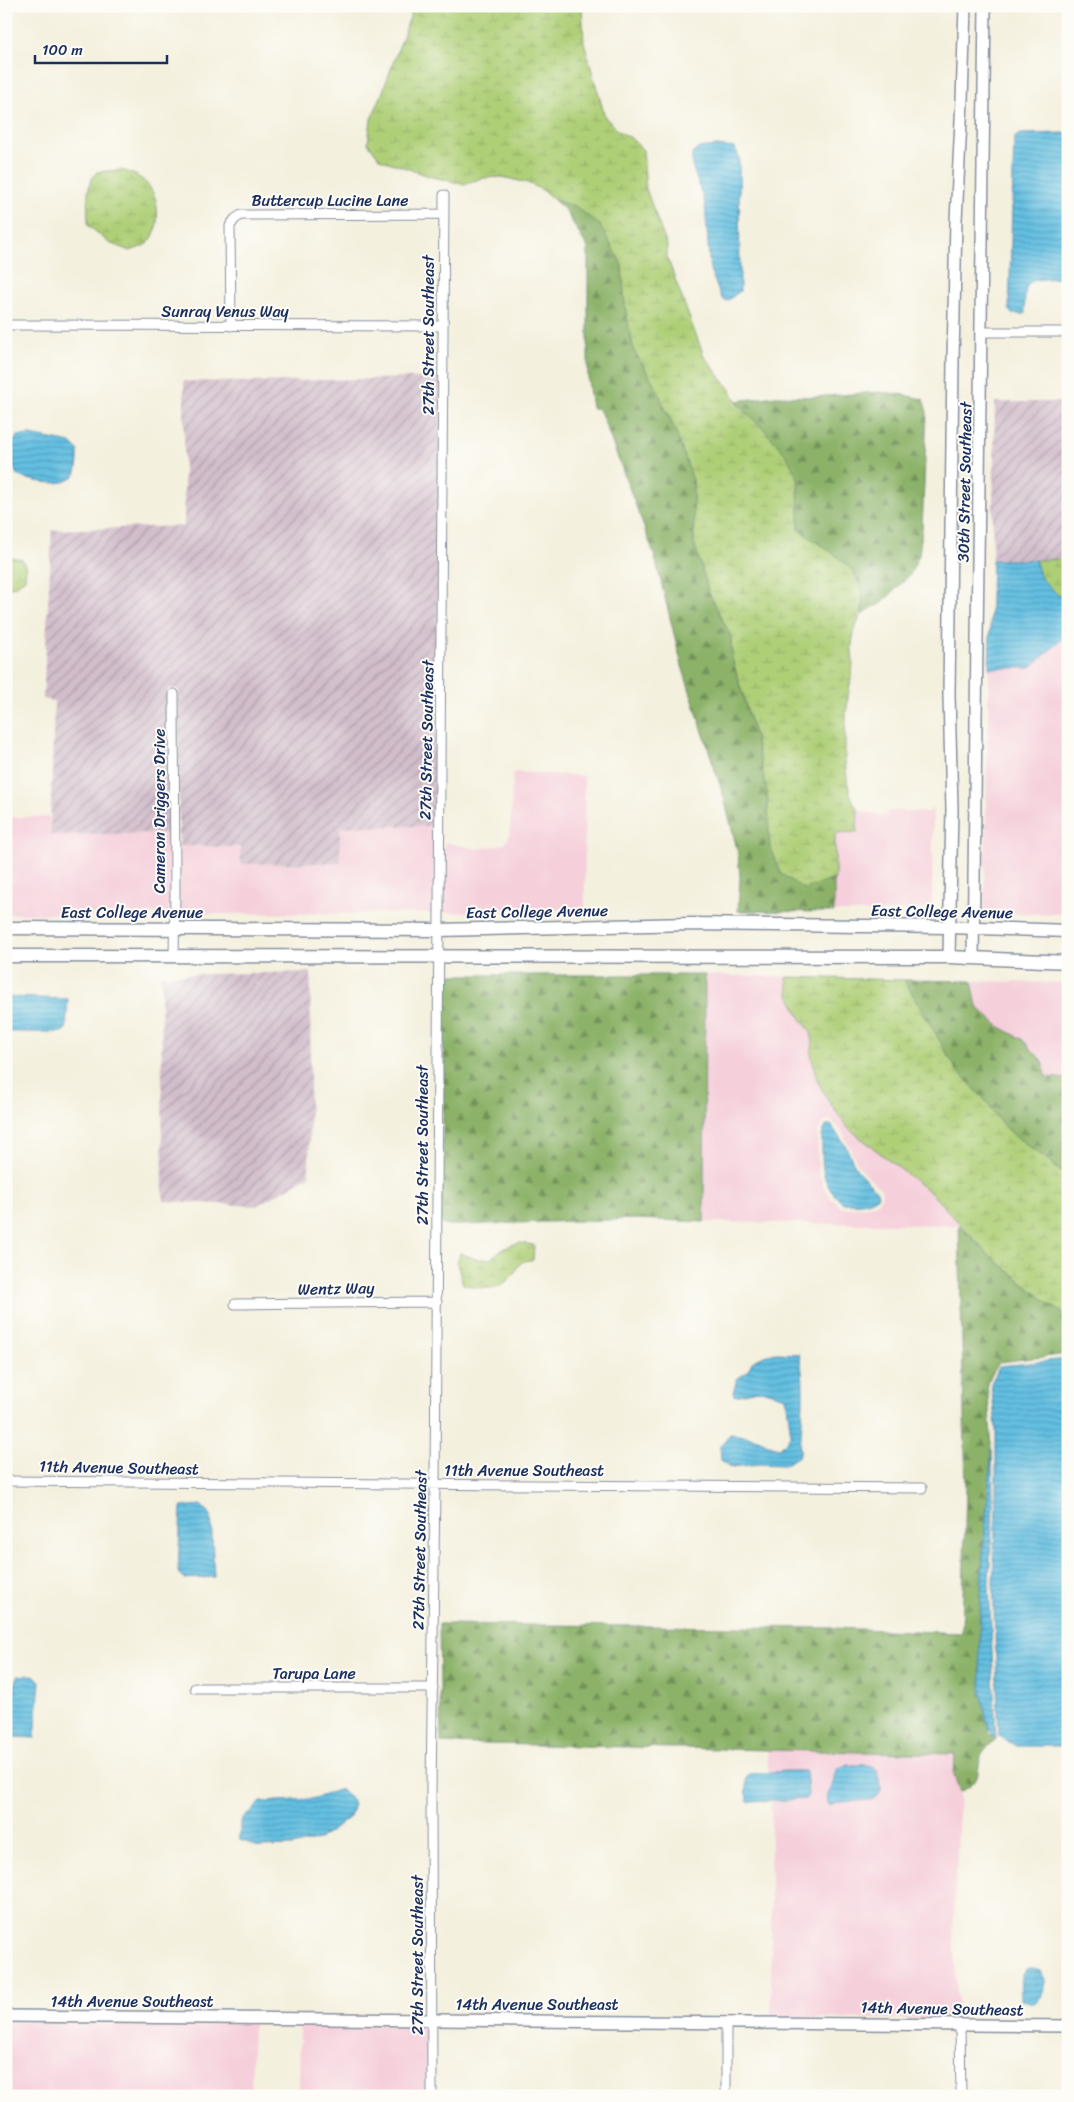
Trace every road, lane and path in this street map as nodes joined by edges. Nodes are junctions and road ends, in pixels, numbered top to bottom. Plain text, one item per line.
1 (965, 6) edge
2 (985, 6) edge
3 (444, 195) dead end
4 (444, 214) junction
5 (6, 325) edge
6 (231, 326) junction
7 (443, 326) junction
8 (982, 332) junction
9 (1068, 332) edge
10 (174, 694) dead end
11 (949, 926) junction
12 (973, 927) junction
13 (6, 928) edge
14 (174, 929) junction
15 (438, 930) junction
16 (1068, 931) edge
17 (6, 956) edge
18 (174, 957) junction
19 (438, 957) junction
20 (949, 957) junction
21 (973, 958) junction
22 (1068, 962) edge
23 (437, 1302) junction
24 (235, 1304) dead end
25 (6, 1481) edge
26 (435, 1485) junction
27 (922, 1488) dead end
28 (195, 1688) dead end
29 (432, 1688) junction
30 (6, 2016) edge
31 (432, 2020) junction
32 (726, 2022) junction
33 (960, 2025) junction
34 (1068, 2026) edge
35 (432, 2096) edge
36 (726, 2096) edge
37 (961, 2096) edge

1 - 11 street, 30th Street Southeast
2 - 8 street, 30th Street Southeast
3 - 4 street, 27th Street Southeast
4 - 6 street, Buttercup Lucine Lane
4 - 7 street, 27th Street Southeast
5 - 6 street, Sunray Venus Way
6 - 7 street, Sunray Venus Way
7 - 15 street, 27th Street Southeast
8 - 9 street
8 - 12 street, 30th Street Southeast
10 - 14 street, Cameron Driggers Drive
11 - 12 main road, East College Avenue
11 - 15 main road, East College Avenue
11 - 20 street, 30th Street Southeast
12 - 16 main road, East College Avenue
12 - 21 street, 30th Street Southeast
13 - 14 main road, East College Avenue
14 - 15 main road, East College Avenue
14 - 18 street, Cameron Driggers Drive
15 - 19 street, 27th Street Southeast
17 - 18 main road
18 - 19 main road
19 - 20 main road
19 - 23 street, 27th Street Southeast
20 - 21 main road
21 - 22 main road
23 - 24 street, Wentz Way
23 - 26 street, 27th Street Southeast
25 - 26 street, 11th Avenue Southeast
26 - 27 street, 11th Avenue Southeast
26 - 29 street, 27th Street Southeast
28 - 29 street, Tarupa Lane
29 - 31 street, 27th Street Southeast
30 - 31 street, 14th Avenue Southeast
31 - 32 street, 14th Avenue Southeast
31 - 35 street, 27th Street Southeast
32 - 33 street, 14th Avenue Southeast
32 - 36 street
33 - 34 street, 14th Avenue Southeast
33 - 37 street

